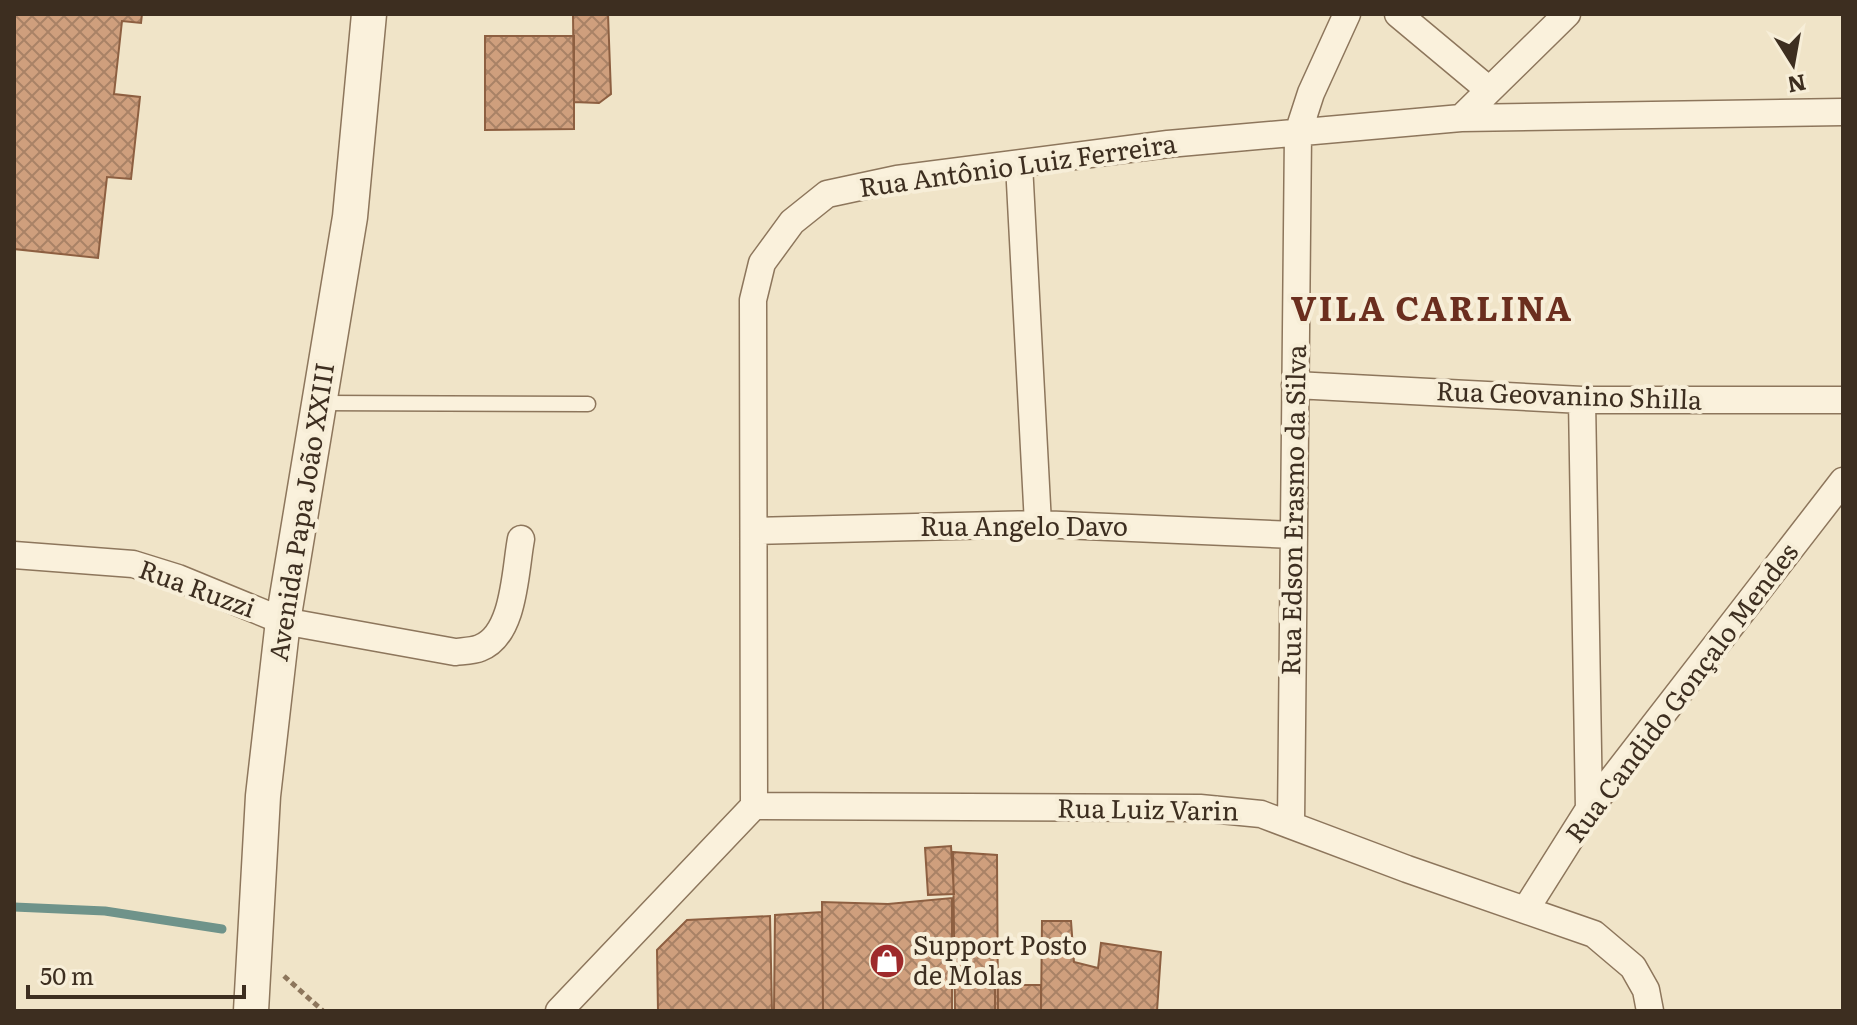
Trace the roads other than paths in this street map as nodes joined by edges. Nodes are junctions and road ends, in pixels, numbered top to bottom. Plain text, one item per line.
1 (369, 14) edge
2 (1347, 14) edge
3 (1398, 14) edge
4 (1567, 14) edge
5 (1489, 90) junction
6 (1843, 112) edge
7 (1461, 118) junction
8 (1298, 133) junction
9 (1019, 164) junction
10 (1295, 385) junction
11 (1582, 400) junction
12 (1843, 400) edge
13 (318, 403) junction
14 (588, 404) dead end
15 (1843, 481) edge
16 (1038, 524) junction
17 (754, 531) junction
18 (1294, 535) junction
19 (521, 539) dead end
20 (14, 555) edge
21 (283, 621) junction
22 (754, 806) junction
23 (1589, 809) junction
24 (1291, 824) junction
25 (1526, 909) junction
26 (251, 1011) edge
27 (559, 1011) edge
28 (1650, 1011) edge

1 - 13 street, Avenida Papa João XXIII
2 - 8 street, Rua Edson Erasmo da Silva
3 - 5 street
4 - 5 street
5 - 7 street
6 - 7 street, Rua Antônio Luiz Ferreira
7 - 8 street, Rua Antônio Luiz Ferreira
8 - 9 street, Rua Antônio Luiz Ferreira
8 - 10 street, Rua Edson Erasmo da Silva
9 - 16 street
9 - 17 street, Rua Antônio Luiz Ferreira
10 - 11 street, Rua Geovanino Shilla
10 - 18 street, Rua Edson Erasmo da Silva
11 - 12 street, Rua Geovanino Shilla
11 - 23 street
13 - 14 lane
13 - 21 street, Avenida Papa João XXIII
15 - 23 street, Rua Candido Gonçalo Mendes
16 - 17 street, Rua Angelo Davo
16 - 18 street, Rua Angelo Davo
17 - 22 street, Rua Antônio Luiz Ferreira
18 - 24 street, Rua Edson Erasmo da Silva
19 - 21 street, Rua Ruzzi
20 - 21 street, Rua Ruzzi
21 - 26 street, Avenida Papa João XXIII
22 - 24 street, Rua Luiz Varin
22 - 27 street
23 - 25 street, Rua Candido Gonçalo Mendes
24 - 25 street, Rua Luiz Varin
25 - 28 street, Rua Luiz Varin

